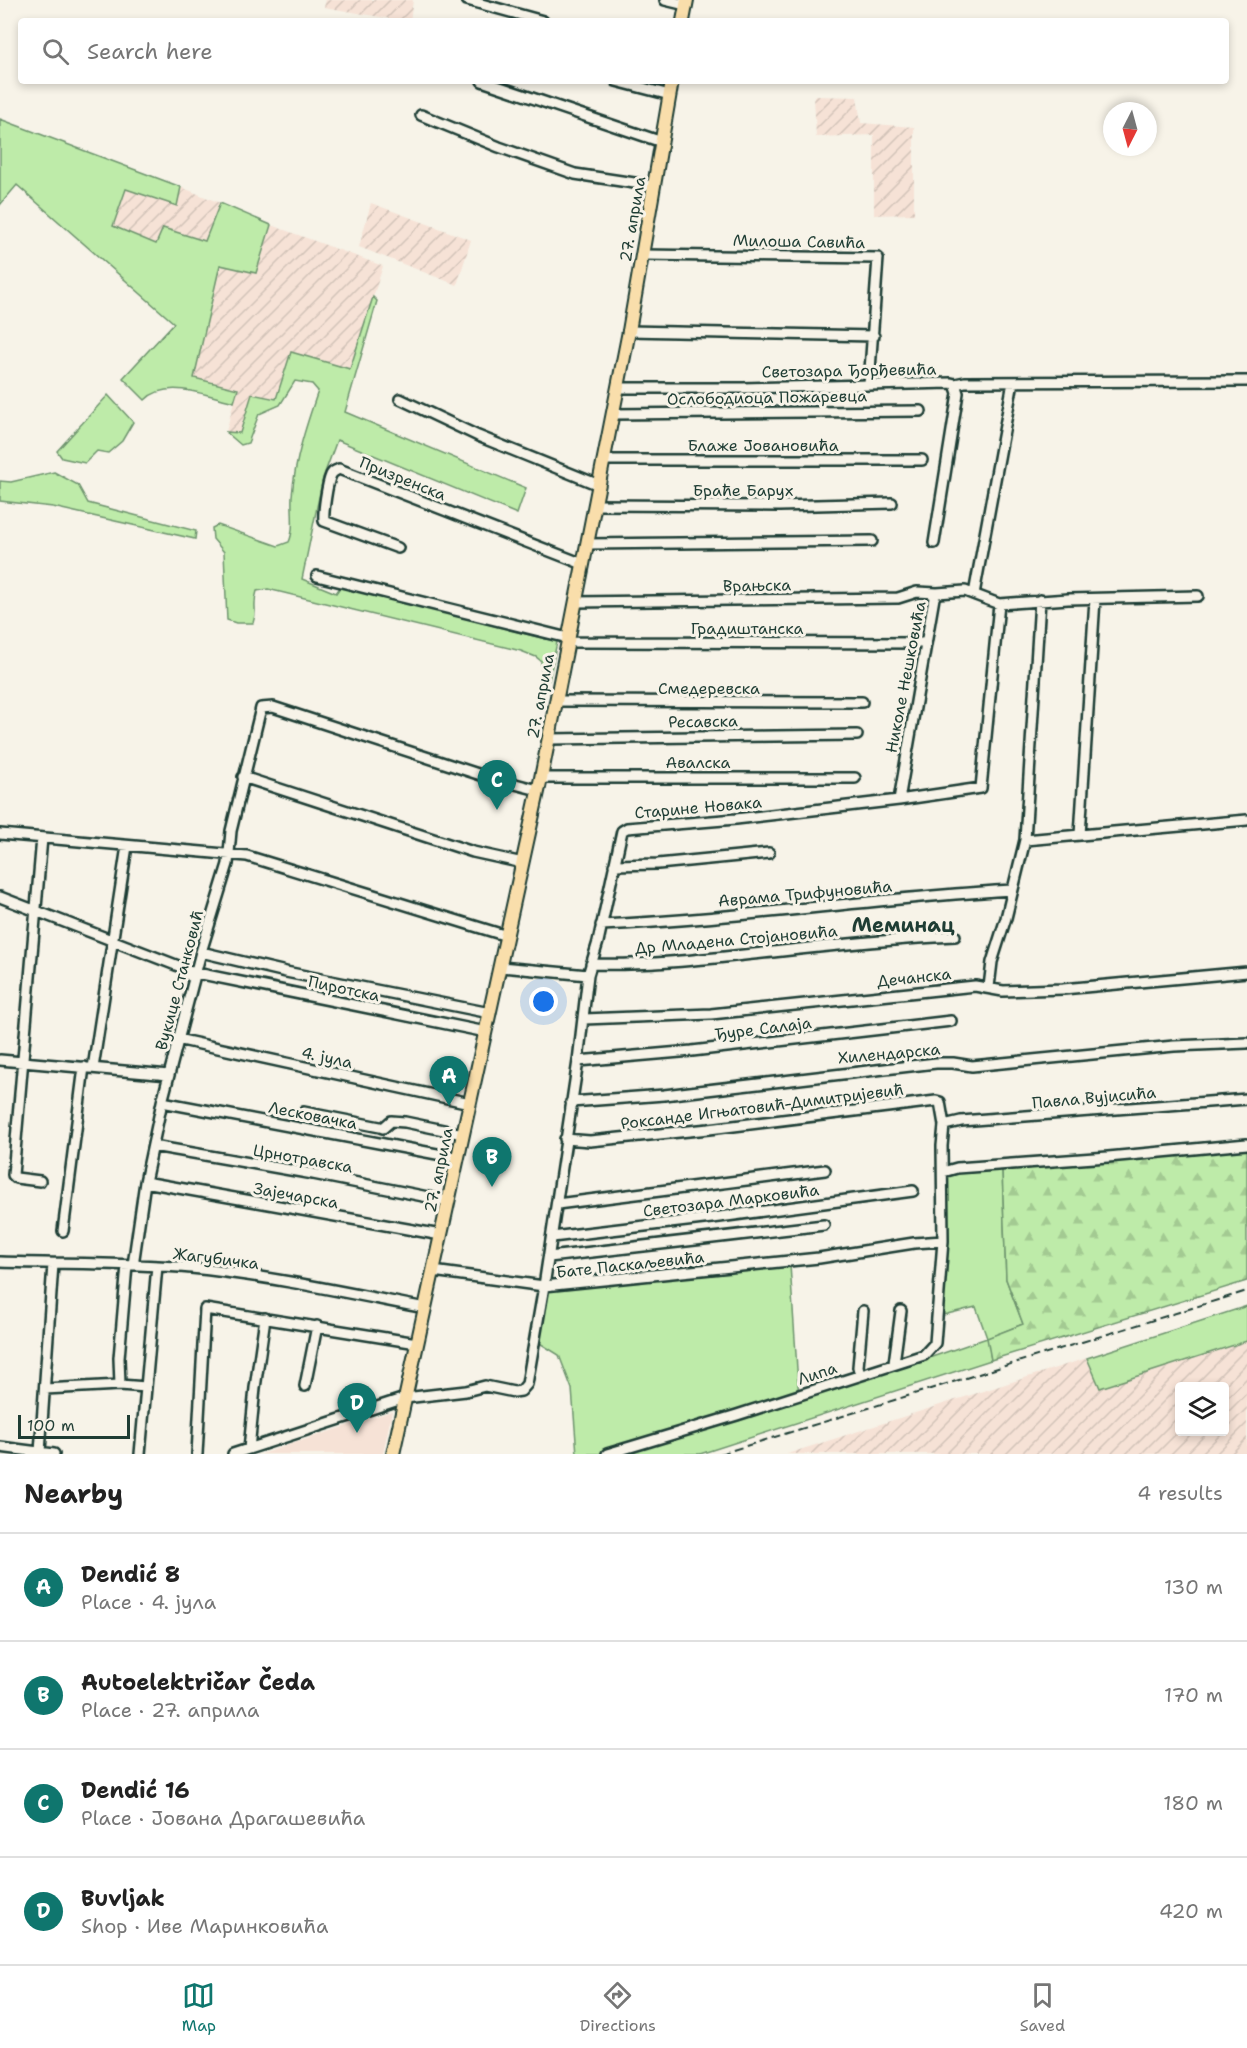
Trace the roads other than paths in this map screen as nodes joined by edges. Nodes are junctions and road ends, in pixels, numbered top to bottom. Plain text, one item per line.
1 (467, 0) edge
2 (665, 0) edge
3 (686, 2) edge
4 (532, 18) edge
5 (683, 18) edge
6 (491, 84) edge
7 (628, 84) edge
8 (672, 84) edge
9 (670, 95) junction
10 (422, 115) dead end
11 (662, 142) junction
12 (654, 186) junction
13 (642, 255) junction
14 (629, 331) junction
15 (874, 336) junction
16 (1247, 381) edge
17 (1013, 382) junction
18 (869, 384) junction
19 (955, 384) junction
20 (618, 388) junction
21 (400, 399) dead end
22 (921, 411) dead end
23 (613, 414) junction
24 (603, 460) junction
25 (922, 460) dead end
26 (599, 485) junction
27 (892, 503) dead end
28 (595, 505) junction
29 (872, 541) dead end
30 (934, 543) dead end
31 (587, 544) junction
32 (398, 548) dead end
33 (583, 564) junction
34 (317, 576) dead end
35 (937, 593) junction
36 (974, 594) junction
37 (1198, 596) dead end
38 (1095, 599) junction
39 (1040, 600) junction
40 (576, 602) junction
41 (999, 604) junction
42 (568, 640) junction
43 (926, 643) junction
44 (556, 701) junction
45 (862, 702) dead end
46 (264, 707) joint
47 (857, 735) dead end
48 (549, 739) junction
49 (243, 777) junction
50 (855, 778) dead end
51 (539, 784) junction
52 (899, 800) junction
53 (1247, 820) edge
54 (0, 834) edge
55 (1080, 835) junction
56 (42, 838) junction
57 (1025, 840) junction
58 (127, 846) junction
59 (769, 853) dead end
60 (229, 854) junction
61 (523, 863) junction
62 (614, 865) junction
63 (1012, 890) junction
64 (0, 897) edge
65 (36, 910) junction
66 (601, 926) junction
67 (507, 936) junction
68 (955, 936) dead end
69 (113, 942) junction
70 (200, 956) junction
71 (591, 964) junction
72 (500, 967) junction
73 (188, 970) junction
74 (1247, 972) edge
75 (588, 975) junction
76 (989, 987) junction
77 (490, 1014) junction
78 (584, 1019) junction
79 (951, 1021) dead end
80 (486, 1032) junction
81 (177, 1039) junction
82 (1247, 1043) edge
83 (0, 1060) edge
84 (578, 1061) junction
85 (23, 1063) junction
86 (89, 1068) junction
87 (169, 1075) junction
88 (1247, 1099) edge
89 (162, 1102) junction
90 (571, 1102) junction
91 (470, 1103) junction
92 (304, 1112) dead end
93 (944, 1125) junction
94 (463, 1134) junction
95 (565, 1139) junction
96 (1247, 1144) edge
97 (153, 1146) junction
98 (458, 1158) junction
99 (825, 1170) dead end
100 (943, 1172) junction
101 (40, 1181) dead end
102 (146, 1182) junction
103 (913, 1191) dead end
104 (448, 1201) junction
105 (557, 1204) junction
106 (824, 1225) dead end
107 (63, 1231) dead end
108 (441, 1235) junction
109 (552, 1237) junction
110 (944, 1241) junction
111 (549, 1257) junction
112 (0, 1262) edge
113 (53, 1264) junction
114 (130, 1265) junction
115 (157, 1266) junction
116 (433, 1271) junction
117 (544, 1286) junction
118 (425, 1308) junction
119 (863, 1311) dead end
120 (901, 1311) dead end
121 (265, 1317) junction
122 (317, 1326) junction
123 (417, 1343) junction
124 (894, 1364) junction
125 (860, 1375) junction
126 (120, 1385) junction
127 (305, 1386) dead end
128 (146, 1387) junction
129 (45, 1389) junction
130 (405, 1398) junction
131 (0, 1447) edge
132 (249, 1449) junction
133 (40, 1452) junction
134 (54, 1454) edge
135 (140, 1454) edge
136 (196, 1454) edge
137 (233, 1454) edge
138 (393, 1454) edge
139 (607, 1454) edge

1 - 4 street
2 - 3 street
3 - 5 main road
6 - 11 street
7 - 9 street
8 - 9 main road, 27. априла
9 - 11 main road, 27. априла
10 - 12 street
11 - 12 main road, 27. априла
12 - 13 main road, 27. априла
13 - 14 main road, 27. априла
13 - 15 street, Милоша Савића
14 - 15 street
14 - 20 main road, 27. априла
15 - 18 street
16 - 17 street
17 - 19 street
17 - 36 street
18 - 19 street, Светозара Ђорђевића
18 - 20 street, Светозара Ђорђевића
19 - 30 street, Светозара Ђорђевића
20 - 23 main road, 27. априла
21 - 26 street
22 - 23 street, Ослободиоца Пожаревца
23 - 24 main road, 27. априла
24 - 25 street, Блаже Јовановића
24 - 26 main road, 27. априла
26 - 28 main road, 27. априла
27 - 28 street, Браће Барух
28 - 31 main road, 27. априла
29 - 31 street
31 - 33 main road, 27. априла
32 - 33 street, Призренска
33 - 40 main road, 27. априла
34 - 42 street, Градиштанска
35 - 36 street, Николе Нешковића
35 - 40 street, Врањска
35 - 43 street, Николе Нешковића
36 - 41 street, Николе Нешковића
37 - 38 street, Николе Нешковића
38 - 39 street, Николе Нешковића
38 - 55 street
39 - 41 street, Николе Нешковића
39 - 57 street
40 - 42 main road, 27. априла
41 - 52 street, Старине Новака
42 - 43 street, Градиштанска
42 - 44 main road, 27. априла
43 - 52 street, Николе Нешковића
44 - 45 street, Смедеревска
44 - 48 main road, 27. априла
46 - 49 street, Вукице Станковић
46 - 51 street, Авалска
47 - 48 street, Ресавска
48 - 51 main road, 27. априла
49 - 60 street, Вукице Станковић
49 - 61 street
50 - 51 street, Авалска
51 - 61 main road, 27. априла
52 - 62 street, Старине Новака
53 - 55 street
54 - 56 street
55 - 57 street
56 - 58 street
56 - 65 street
57 - 63 street
58 - 60 street
58 - 69 street
59 - 62 street
60 - 67 street
60 - 70 street, Вукице Станковић
61 - 67 main road, 27. априла
62 - 66 street, Старине Новака
63 - 66 street, Аврама Трифуновића
63 - 76 street
64 - 65 street, Пиротска
65 - 69 street, Пиротска
65 - 85 street
66 - 71 street, Старине Новака
67 - 72 main road, 27. априла
68 - 71 street, Др Младена Стојановића
69 - 73 street, Пиротска
69 - 86 street
70 - 73 street, Вукице Станковић
70 - 73 street
70 - 77 street
71 - 75 street, Старине Новака
72 - 75 street
72 - 77 main road, 27. априла
73 - 80 street, Пиротска
73 - 81 street, Вукице Станковић
74 - 76 street, Дечанска
75 - 78 street, Старине Новака
76 - 78 street, Дечанска
77 - 80 main road, 27. априла
78 - 84 street, Старине Новака
79 - 84 street, Ђуре Салаја
80 - 91 main road, 27. априла
81 - 87 street, Вукице Станковић
81 - 91 street, 4. јула
82 - 90 street, Хилендарска
83 - 85 street
84 - 90 street, Старине Новака
85 - 86 street
85 - 101 street
86 - 87 street
86 - 107 street
87 - 89 street, Вукице Станковић
88 - 93 street, Павла Вујисића
89 - 97 street, Вукице Станковић
89 - 98 street, Лесковачка
90 - 95 street, Старине Новака
91 - 94 main road, 27. априла
92 - 94 street
93 - 95 street, Роксанде Игњатовић-Димитријевић
93 - 100 street, Липа
94 - 98 main road, 27. априла
95 - 105 street, Старине Новака
96 - 100 street
97 - 102 street, Вукице Станковић
97 - 104 street, Црнотравска
98 - 104 main road, 27. априла
99 - 105 street
100 - 110 street, Липа
102 - 108 street, Зајечарска
102 - 114 street, Вукице Станковић
103 - 109 street, Светозара Марковића
104 - 108 main road, 27. априла
105 - 109 street, Старине Новака
106 - 111 street
108 - 116 main road, 27. априла
109 - 111 street, Старине Новака
110 - 117 street, Бате Паскаљевића
110 - 124 street, Липа
111 - 117 street, Старине Новака
112 - 113 street, Жагубичка
113 - 114 street, Жагубичка
113 - 129 street
114 - 115 street, Жагубичка
114 - 126 street, Вукице Станковић
115 - 118 street, Жагубичка
115 - 128 street
116 - 117 street
116 - 118 main road, 27. априла
117 - 130 street, Бате Паскаљевића
118 - 123 main road, 27. априла
119 - 125 street
120 - 124 street
121 - 122 street
121 - 132 street
121 - 136 street
122 - 123 street
122 - 127 street
123 - 130 main road, 27. априла
124 - 125 street, Липа
125 - 139 street, Липа
126 - 128 street
126 - 129 street
128 - 135 street
129 - 133 street
130 - 132 street
130 - 138 main road, 27. априла
131 - 133 street
132 - 137 street
133 - 134 street

